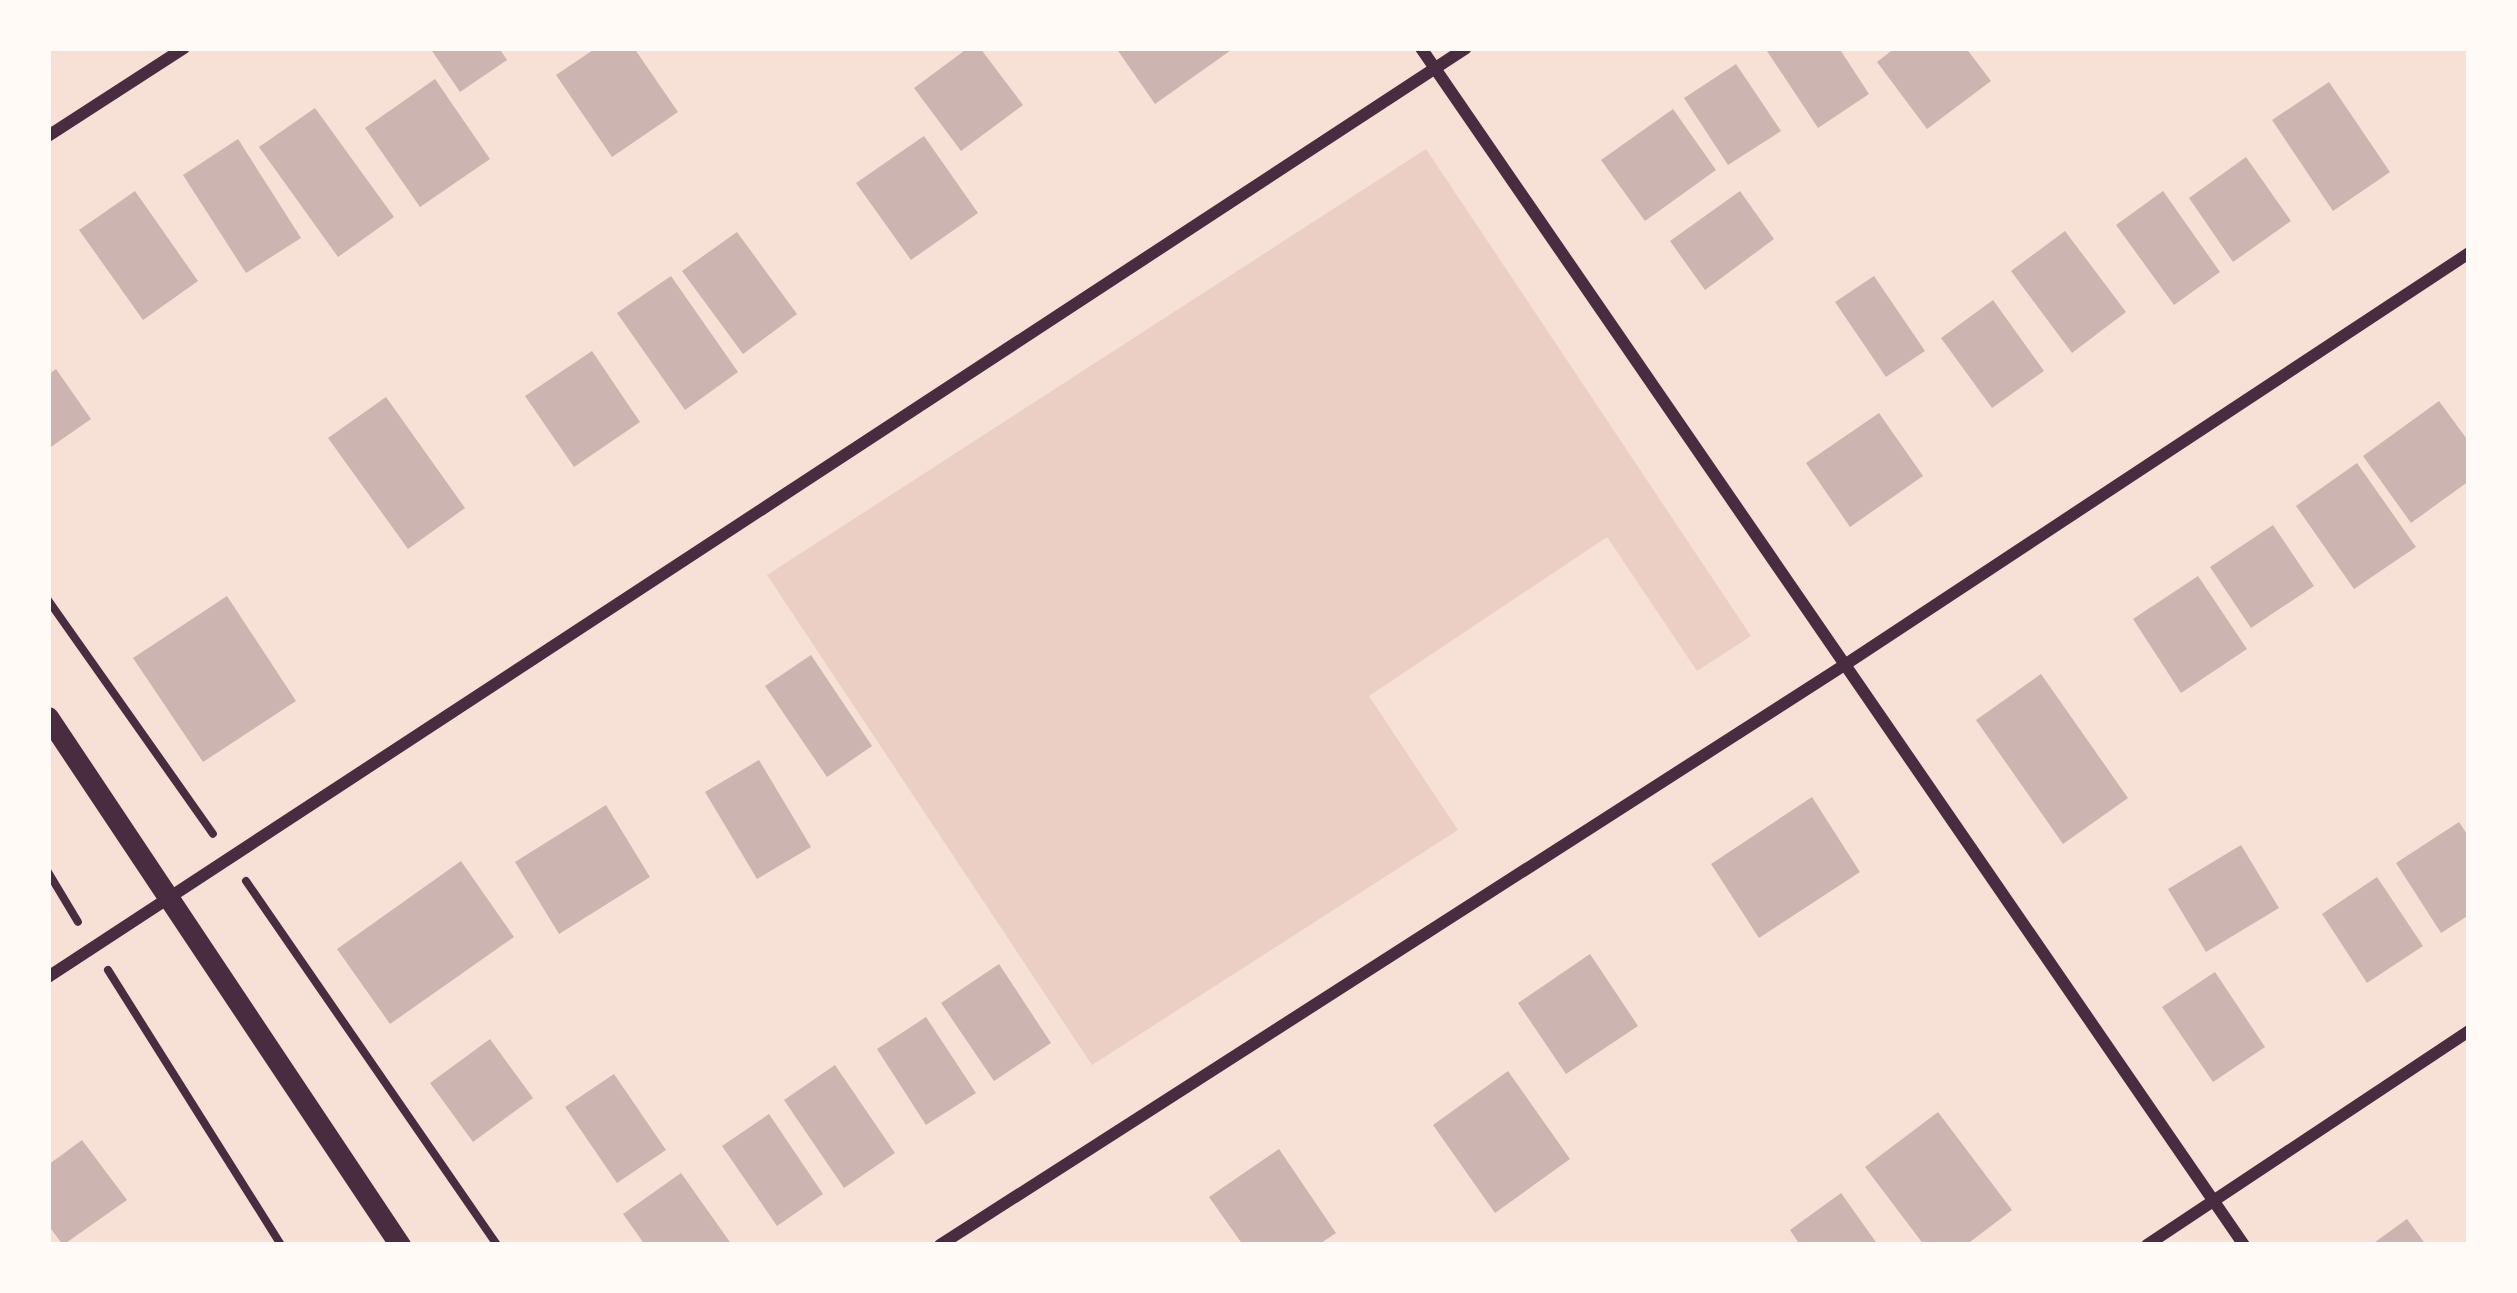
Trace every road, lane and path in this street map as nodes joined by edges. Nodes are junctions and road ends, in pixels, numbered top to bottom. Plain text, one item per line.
1 (184, 48) edge
2 (1421, 48) edge
3 (1466, 48) edge
4 (1434, 69) junction
5 (48, 136) edge
6 (2469, 253) edge
7 (48, 600) edge
8 (1843, 666) junction
9 (48, 717) edge
10 (229, 856) junction
11 (48, 872) edge
12 (170, 896) junction
13 (94, 947) junction
14 (48, 977) edge
15 (2469, 1031) edge
16 (2215, 1201) junction
17 (281, 1245) edge
18 (400, 1245) edge
19 (496, 1245) edge
20 (940, 1245) edge
21 (2147, 1245) edge
22 (2244, 1245) edge

1 - 5 street
2 - 4 street
3 - 4 street
4 - 8 street
4 - 10 street
6 - 8 street
7 - 10 path
8 - 16 street
8 - 20 street
9 - 12 street
10 - 12 street
10 - 19 path
11 - 13 path
12 - 13 street
12 - 18 street
13 - 14 street
13 - 17 path
15 - 16 street
16 - 21 street
16 - 22 street

